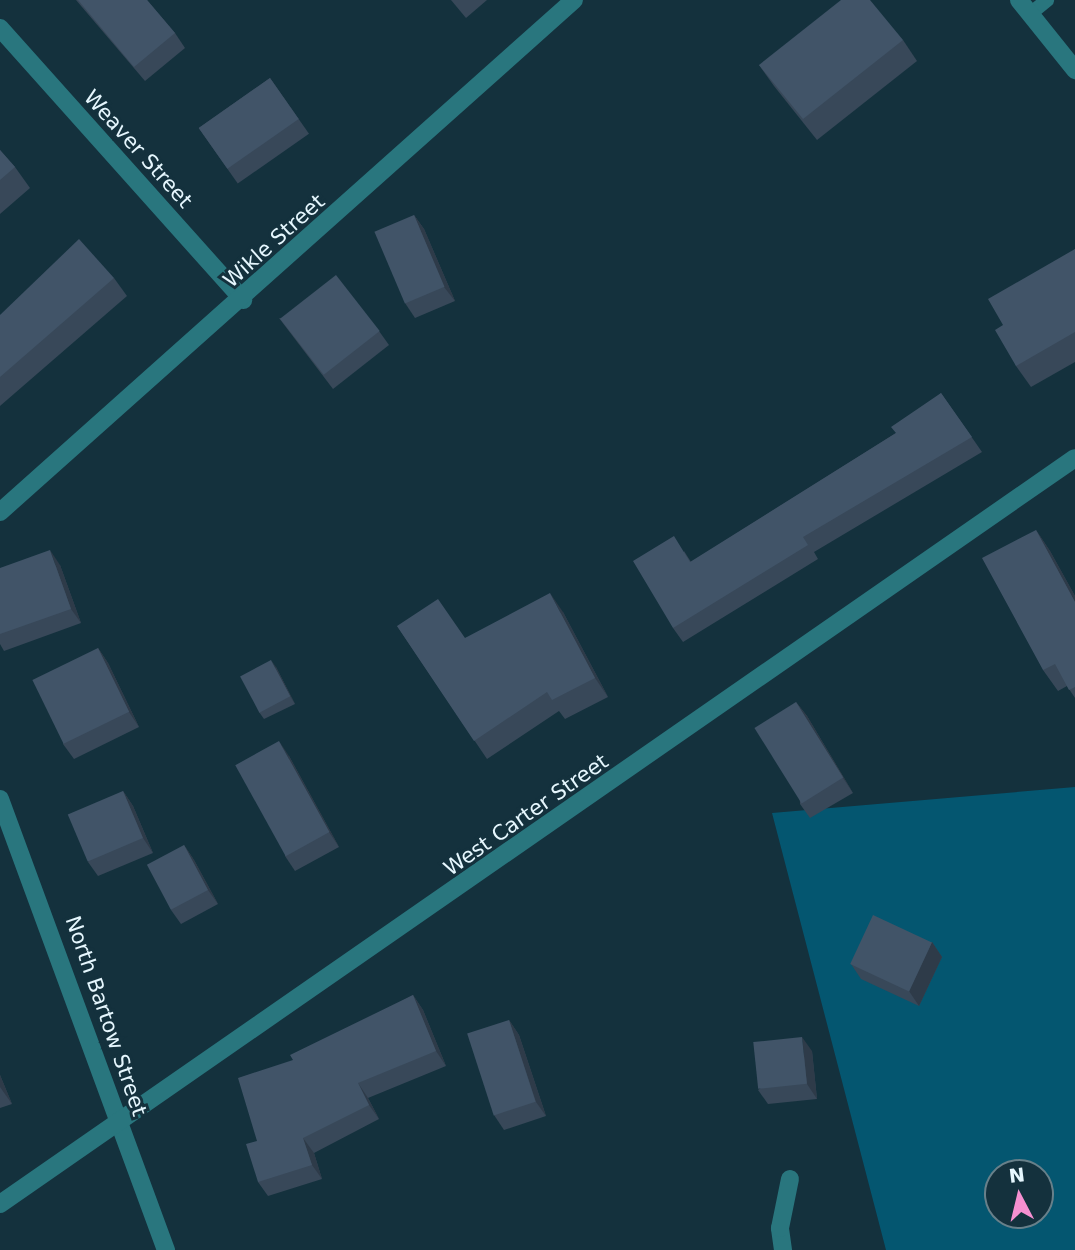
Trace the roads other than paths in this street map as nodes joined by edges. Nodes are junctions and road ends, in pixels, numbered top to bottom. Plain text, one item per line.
1 (574, 0) edge
2 (1047, 0) edge
3 (1024, 7) edge
4 (0, 28) edge
5 (1075, 70) edge
6 (243, 300) junction
7 (1075, 458) edge
8 (0, 512) edge
9 (0, 799) edge
10 (119, 1124) junction
11 (790, 1179) dead end
12 (0, 1204) edge
13 (166, 1250) edge
14 (783, 1250) edge

1 - 6 street, Wikle Street
2 - 3 lane
3 - 5 street
4 - 6 street, Weaver Street
6 - 8 street, Wikle Street
7 - 10 street, West Carter Street
9 - 10 street, North Bartow Street
10 - 12 street, West Carter Street
10 - 13 street, North Bartow Street
11 - 14 street

